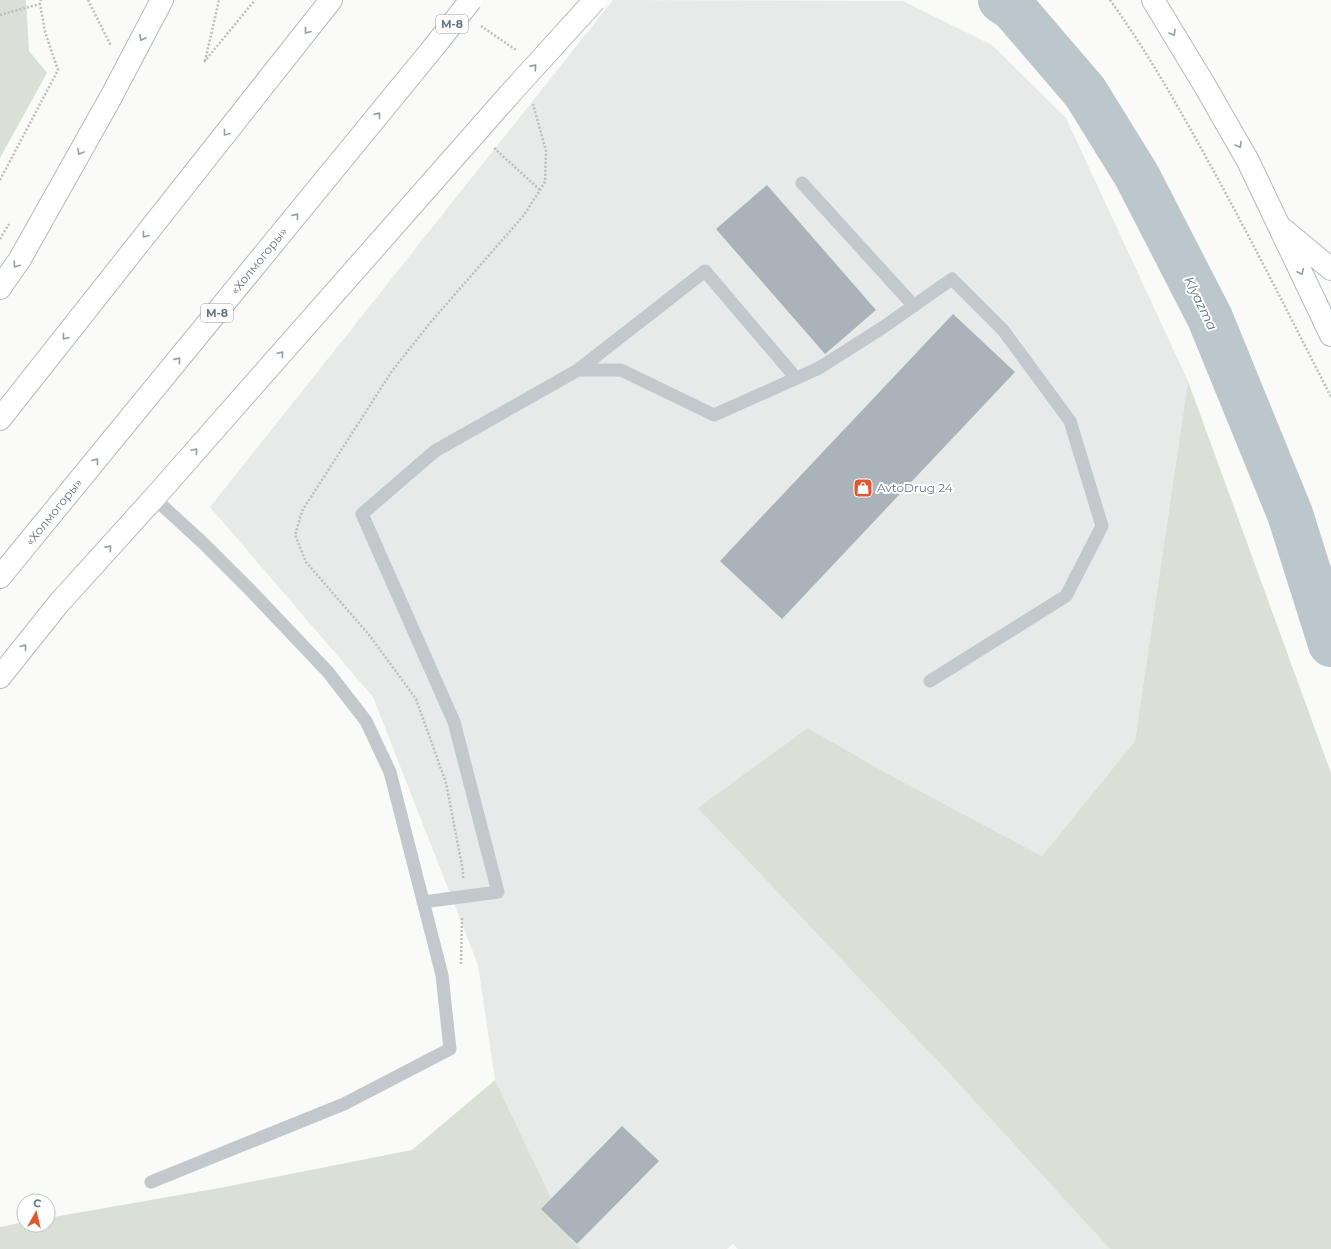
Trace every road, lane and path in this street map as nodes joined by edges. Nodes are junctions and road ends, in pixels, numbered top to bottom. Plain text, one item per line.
1 (41, 0) edge
2 (88, 0) edge
3 (219, 0) edge
4 (255, 0) edge
5 (331, 0) edge
6 (471, 0) edge
7 (595, 0) edge
8 (1110, 0) edge
9 (1153, 0) edge
10 (161, 2) edge
11 (40, 4) junction
12 (0, 15) edge
13 (475, 22) dead end
14 (112, 49) dead end
15 (519, 52) dead end
16 (532, 103) dead end
17 (495, 149) dead end
18 (0, 180) edge
19 (802, 183) dead end
20 (540, 190) junction
21 (1278, 224) junction
22 (1331, 269) edge
23 (0, 288) edge
24 (914, 306) junction
25 (1331, 334) edge
26 (578, 370) junction
27 (796, 378) junction
28 (1331, 397) edge
29 (0, 419) edge
30 (154, 498) junction
31 (0, 578) edge
32 (0, 677) edge
33 (930, 681) dead end
34 (462, 897) junction
35 (423, 902) junction
36 (461, 968) dead end
37 (151, 1182) dead end

1 - 11 path
2 - 14 path
3 - 4 path
5 -> 29 main road
31 -> 6 main road, «Холмогоры» / М-8, bridge
30 -> 7 main road, bridge
8 - 28 path
9 -> 21 main road
10 -> 23 main road
11 - 12 path
11 - 18 path
13 - 15 path
16 - 20 path
17 - 20 path
19 - 24 lane
20 - 34 path
21 - 22 main road
21 -> 25 main road
24 - 27 lane
24 - 33 lane
26 - 27 lane
26 - 27 lane
26 - 34 lane
32 -> 30 main road
30 - 35 lane
34 - 35 lane
34 - 36 path
35 - 37 lane

